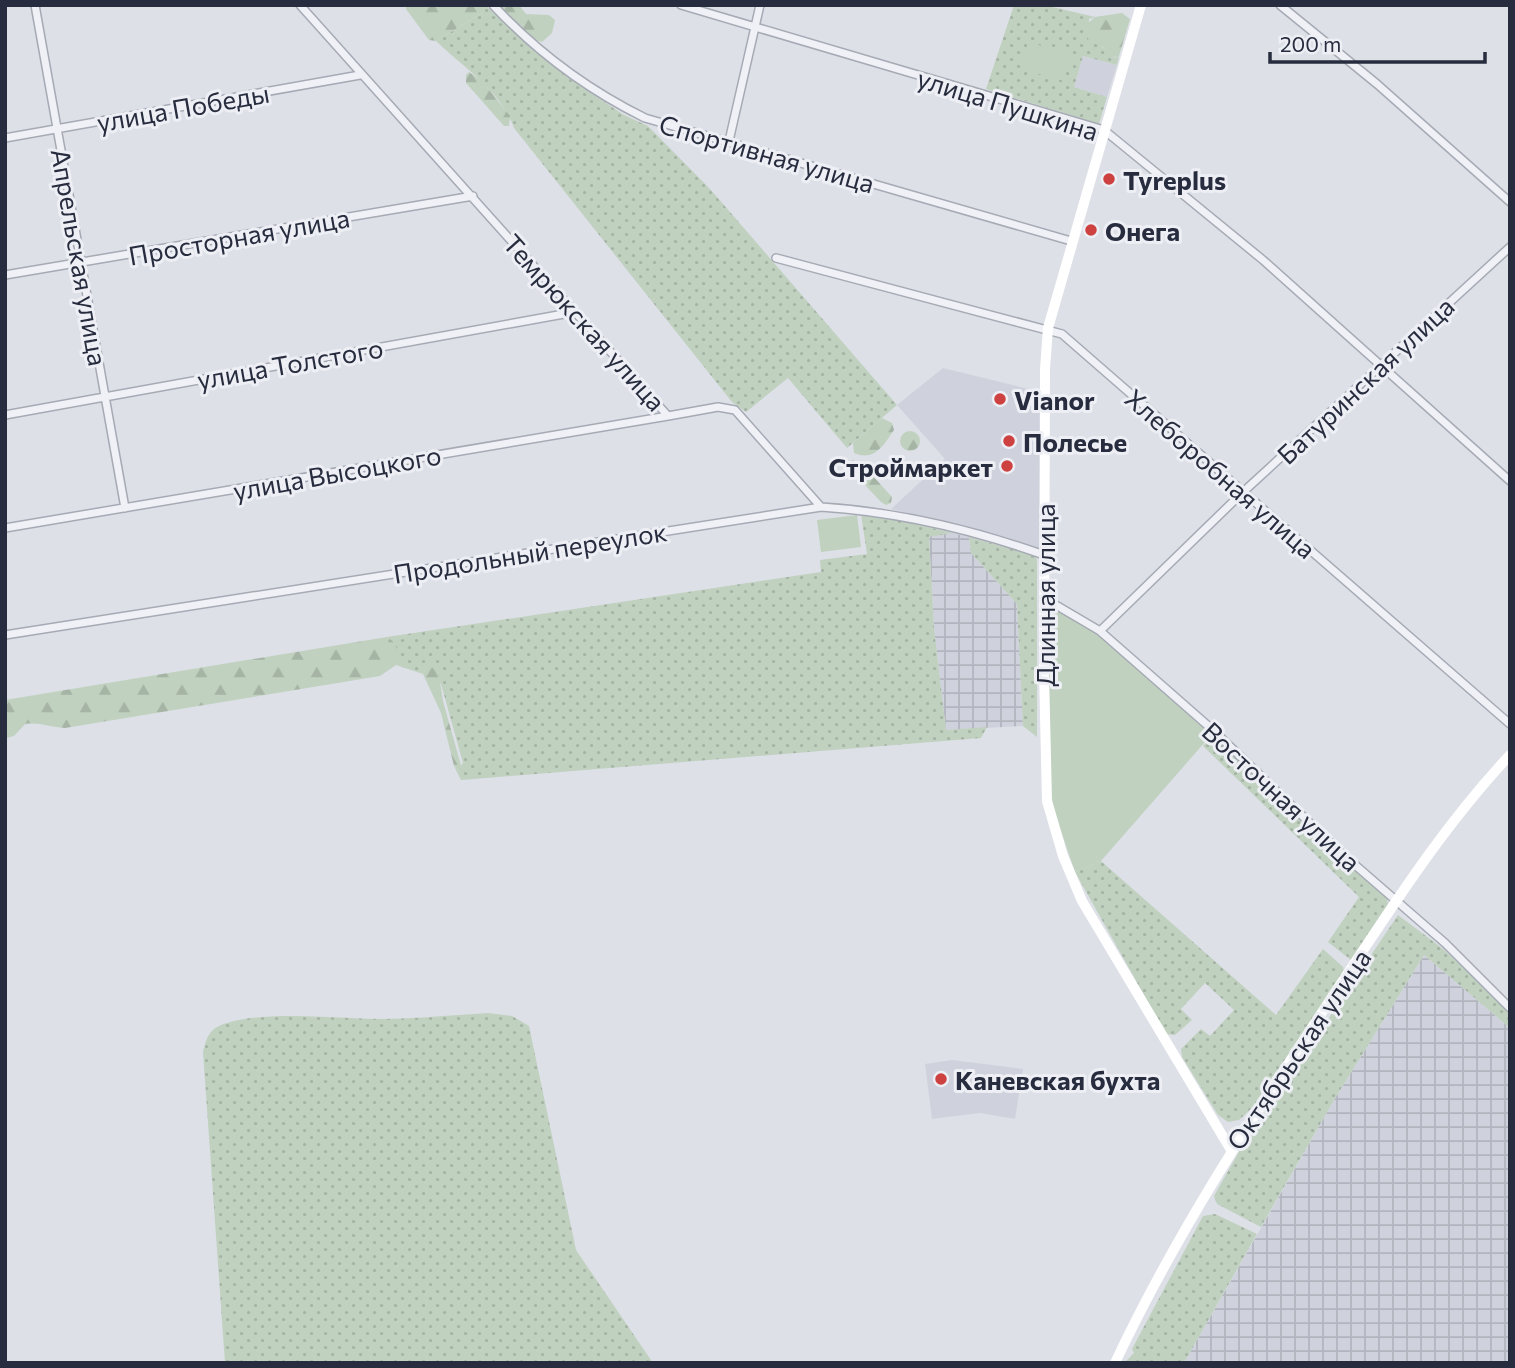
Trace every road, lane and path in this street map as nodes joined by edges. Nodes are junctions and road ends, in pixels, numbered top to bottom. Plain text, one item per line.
1 (35, 5) edge
2 (300, 5) edge
3 (493, 5) edge
4 (681, 5) edge
5 (760, 5) edge
6 (1140, 5) edge
7 (1280, 5) edge
8 (754, 27) junction
9 (360, 75) junction
10 (57, 130) junction
11 (1104, 130) junction
12 (5, 138) edge
13 (729, 141) junction
14 (473, 196) junction
15 (1510, 202) edge
16 (1071, 241) junction
17 (1510, 247) edge
18 (776, 258) dead end
19 (79, 263) junction
20 (5, 275) edge
21 (575, 312) junction
22 (1048, 328) junction
23 (1383, 366) junction
24 (105, 396) junction
25 (5, 415) edge
26 (668, 416) junction
27 (1510, 481) edge
28 (1242, 493) junction
29 (821, 507) junction
30 (125, 508) junction
31 (5, 528) edge
32 (1044, 555) junction
33 (1044, 598) junction
34 (1100, 631) junction
35 (5, 635) edge
36 (1510, 724) edge
37 (1510, 755) edge
38 (1396, 901) junction
39 (1510, 1008) edge
40 (1231, 1150) junction
41 (1115, 1363) edge

1 - 10 street, Апрельская улица
2 - 9 street, Темрюкская улица
3 - 13 street, Спортивная улица
4 - 8 street, улица Пушкина
5 - 8 street
6 - 11 street, Длинная улица
7 - 15 street
8 - 11 street, улица Пушкина
8 - 13 street
9 - 10 street, улица Победы
9 - 14 street, Темрюкская улица
10 - 12 street, улица Победы
10 - 19 street, Апрельская улица
11 - 16 street, Длинная улица
11 - 23 street, улица Пушкина
13 - 16 street, Спортивная улица
14 - 19 street, Просторная улица
14 - 21 street, Темрюкская улица
16 - 22 street, Длинная улица
17 - 23 street, Батуринская улица
18 - 22 street, Хлеборобная улица
19 - 20 street, Просторная улица
19 - 24 street, Апрельская улица
21 - 24 street, улица Толстого
21 - 26 street, Темрюкская улица
22 - 28 street, Хлеборобная улица
22 - 32 street, Длинная улица
23 - 27 street, улица Пушкина
23 - 28 street, Батуринская улица
24 - 25 street, улица Толстого
24 - 30 street, Апрельская улица
26 - 29 street, Темрюкская улица
26 - 30 street, улица Высоцкого
28 - 34 street, Батуринская улица
28 - 36 street, Хлеборобная улица
29 - 32 street
29 - 35 street, Продольный переулок
30 - 31 street, улица Высоцкого
32 - 33 street, Длинная улица
33 - 34 street, Восточная улица
33 - 40 street, Длинная улица
34 - 38 street, Восточная улица
37 - 38 street, Октябрьская улица
38 - 39 street, Восточная улица
38 - 40 street, Октябрьская улица
40 - 41 street, Октябрьская улица

